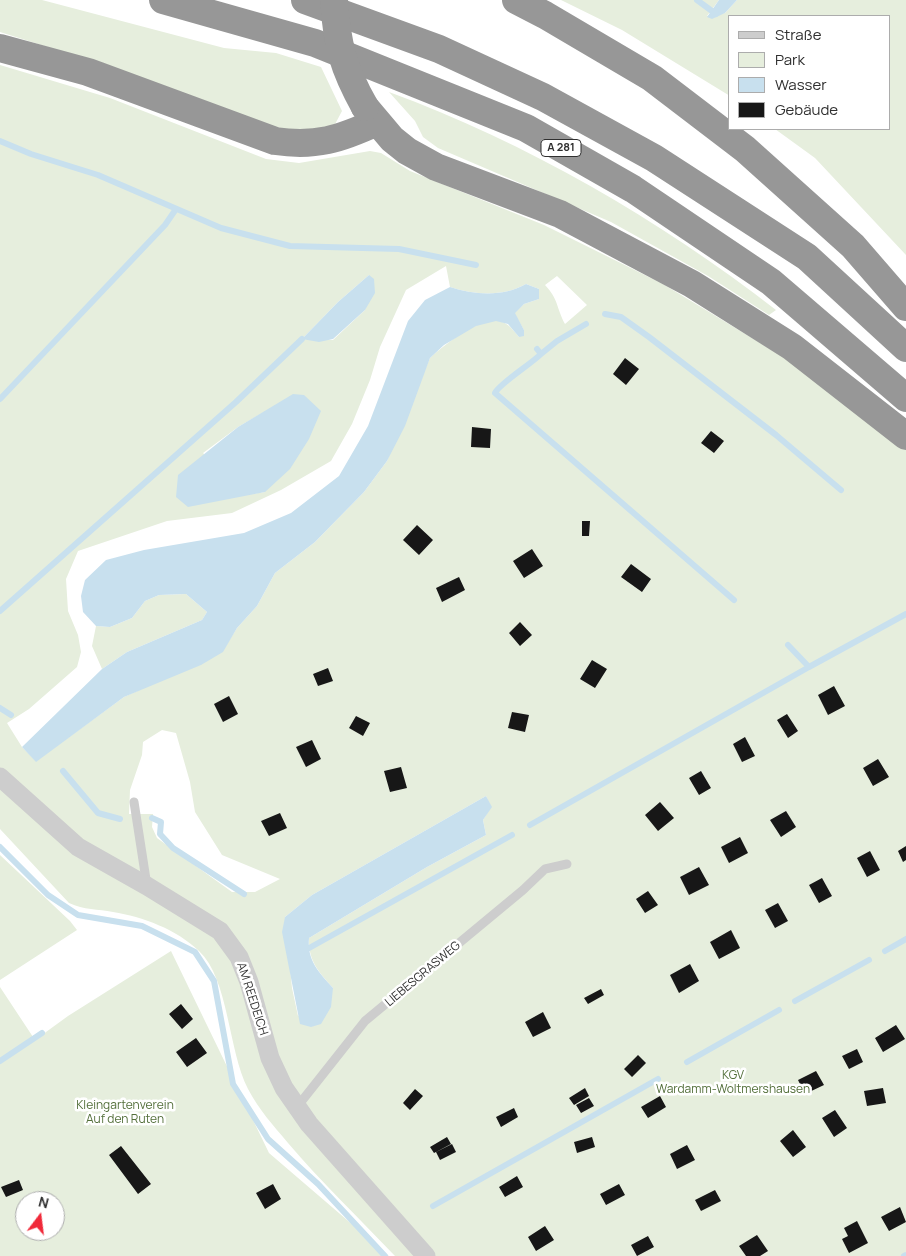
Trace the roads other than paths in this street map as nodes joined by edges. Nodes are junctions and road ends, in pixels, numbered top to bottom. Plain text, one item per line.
1 (163, 0) edge
2 (305, 0) edge
3 (334, 0) edge
4 (516, 0) edge
5 (0, 48) edge
6 (371, 115) junction
7 (906, 308) edge
8 (906, 348) edge
9 (906, 398) edge
10 (906, 436) edge
11 (0, 777) edge
12 (134, 802) dead end
13 (567, 864) dead end
14 (147, 886) junction
15 (297, 1107) junction
16 (426, 1256) edge

1 - 9 highway, A 281
2 - 8 highway
3 - 6 highway, bridge
4 - 7 highway
5 - 6 highway
6 - 10 highway
11 - 14 street, AM REEDEICH
12 - 14 lane
13 - 15 lane, LIEBESGRASWEG
14 - 15 street, AM REEDEICH
15 - 16 street, AM REEDEICH

